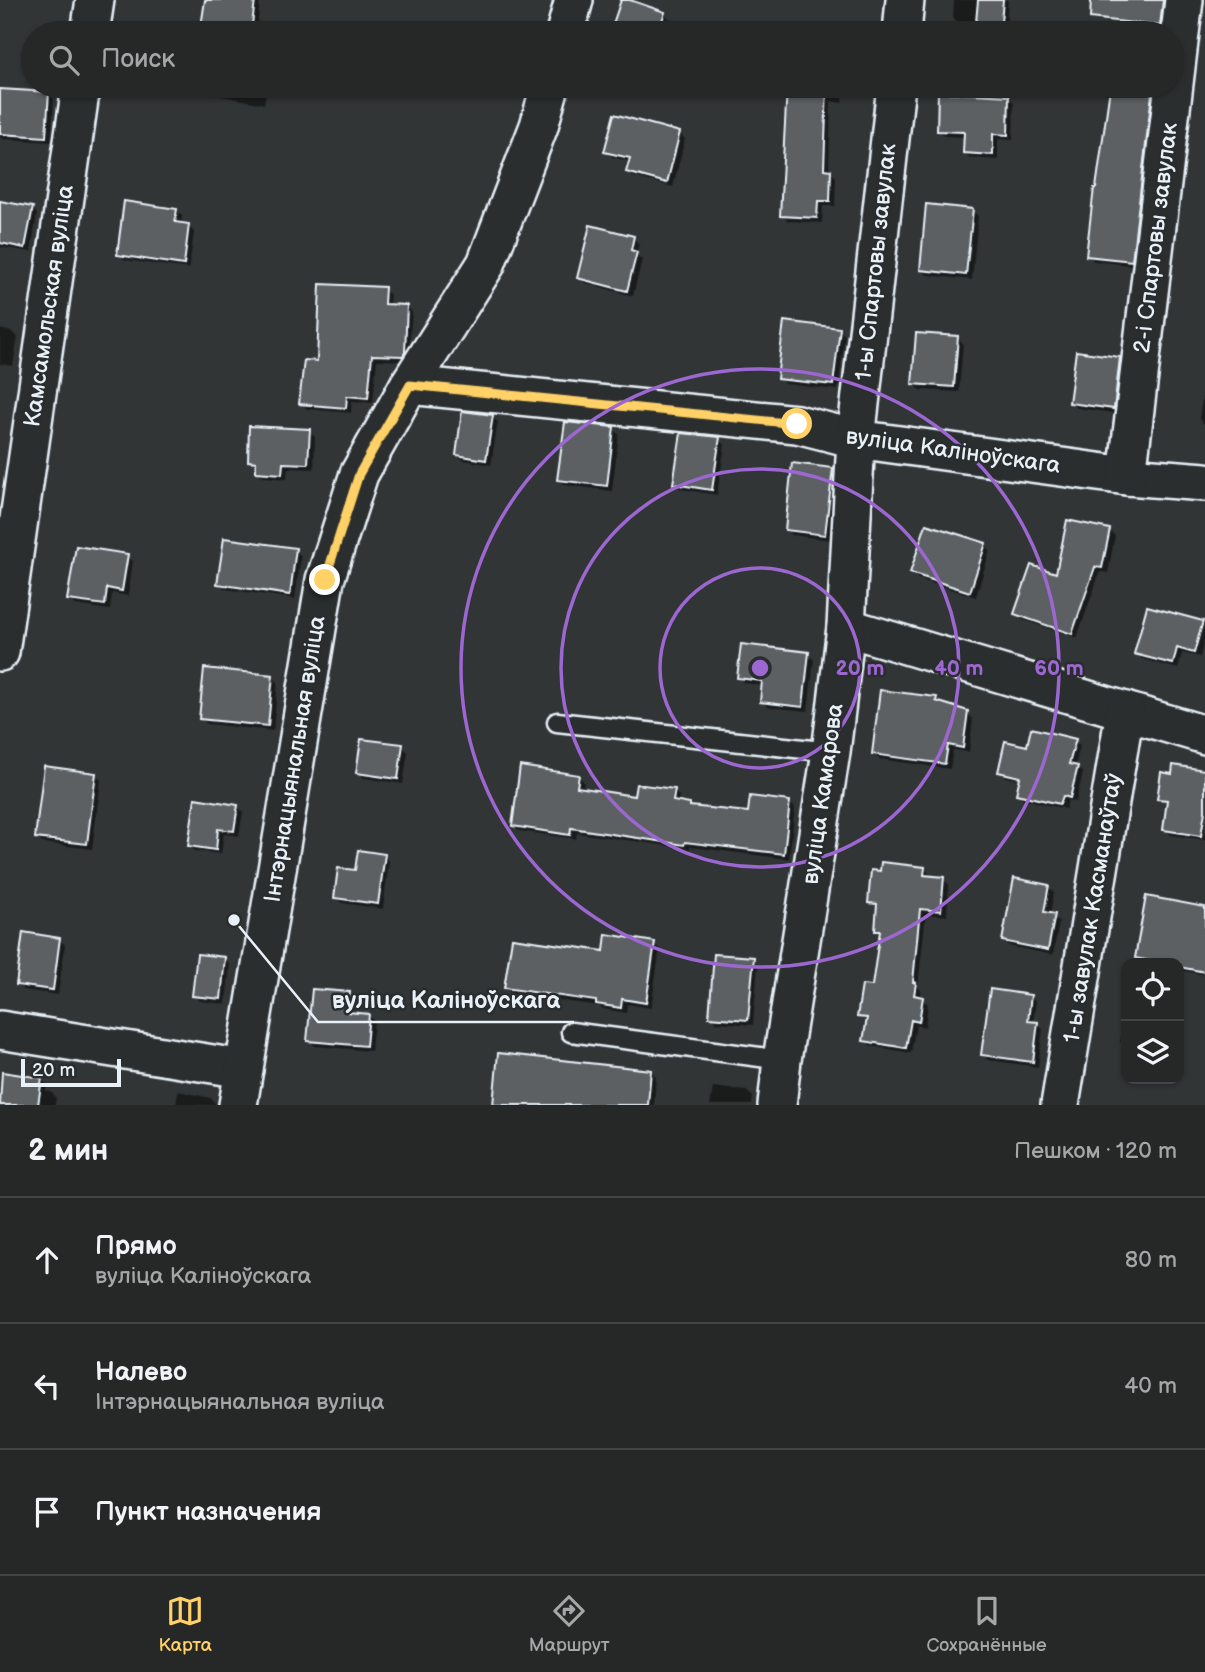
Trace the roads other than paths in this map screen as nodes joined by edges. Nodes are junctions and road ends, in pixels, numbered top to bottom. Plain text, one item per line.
1 (95, 0) edge
2 (574, 0) edge
3 (905, 0) edge
4 (1184, 0) edge
5 (91, 21) edge
6 (568, 21) edge
7 (903, 21) edge
8 (1181, 21) edge
9 (79, 98) edge
10 (547, 98) edge
11 (895, 98) edge
12 (1172, 98) edge
13 (410, 385) junction
14 (856, 439) junction
15 (1127, 476) junction
16 (1205, 482) edge
17 (846, 627) junction
18 (0, 652) edge
19 (1125, 711) junction
20 (557, 722) dead end
21 (1205, 735) edge
22 (831, 752) junction
23 (0, 1030) edge
24 (571, 1032) dead end
25 (782, 1060) junction
26 (244, 1069) junction
27 (238, 1105) edge
28 (777, 1105) edge
29 (1060, 1105) edge

1 - 5 street
2 - 6 street
3 - 7 street
4 - 8 street, 2-і Спартовы завулак
9 - 18 street, Камсамольская вуліца
10 - 13 street, Інтэрнацыянальная вуліца
11 - 14 street, 1-ы Спартовы завулак
12 - 15 street, 2-і Спартовы завулак
13 - 14 street, вуліца Каліноўскага
13 - 26 street, Інтэрнацыянальная вуліца
14 - 15 street, вуліца Каліноўскага
14 - 17 street, вуліца Камарова
15 - 16 street, вуліца Каліноўскага
17 - 19 street
17 - 22 street, вуліца Камарова
19 - 21 street
19 - 29 street, 1-ы завулак Касманаўтаў
20 - 22 lane
22 - 25 street, вуліца Камарова
23 - 26 street
24 - 25 lane
25 - 28 street, вуліца Камарова
26 - 27 street, Інтэрнацыянальная вуліца

